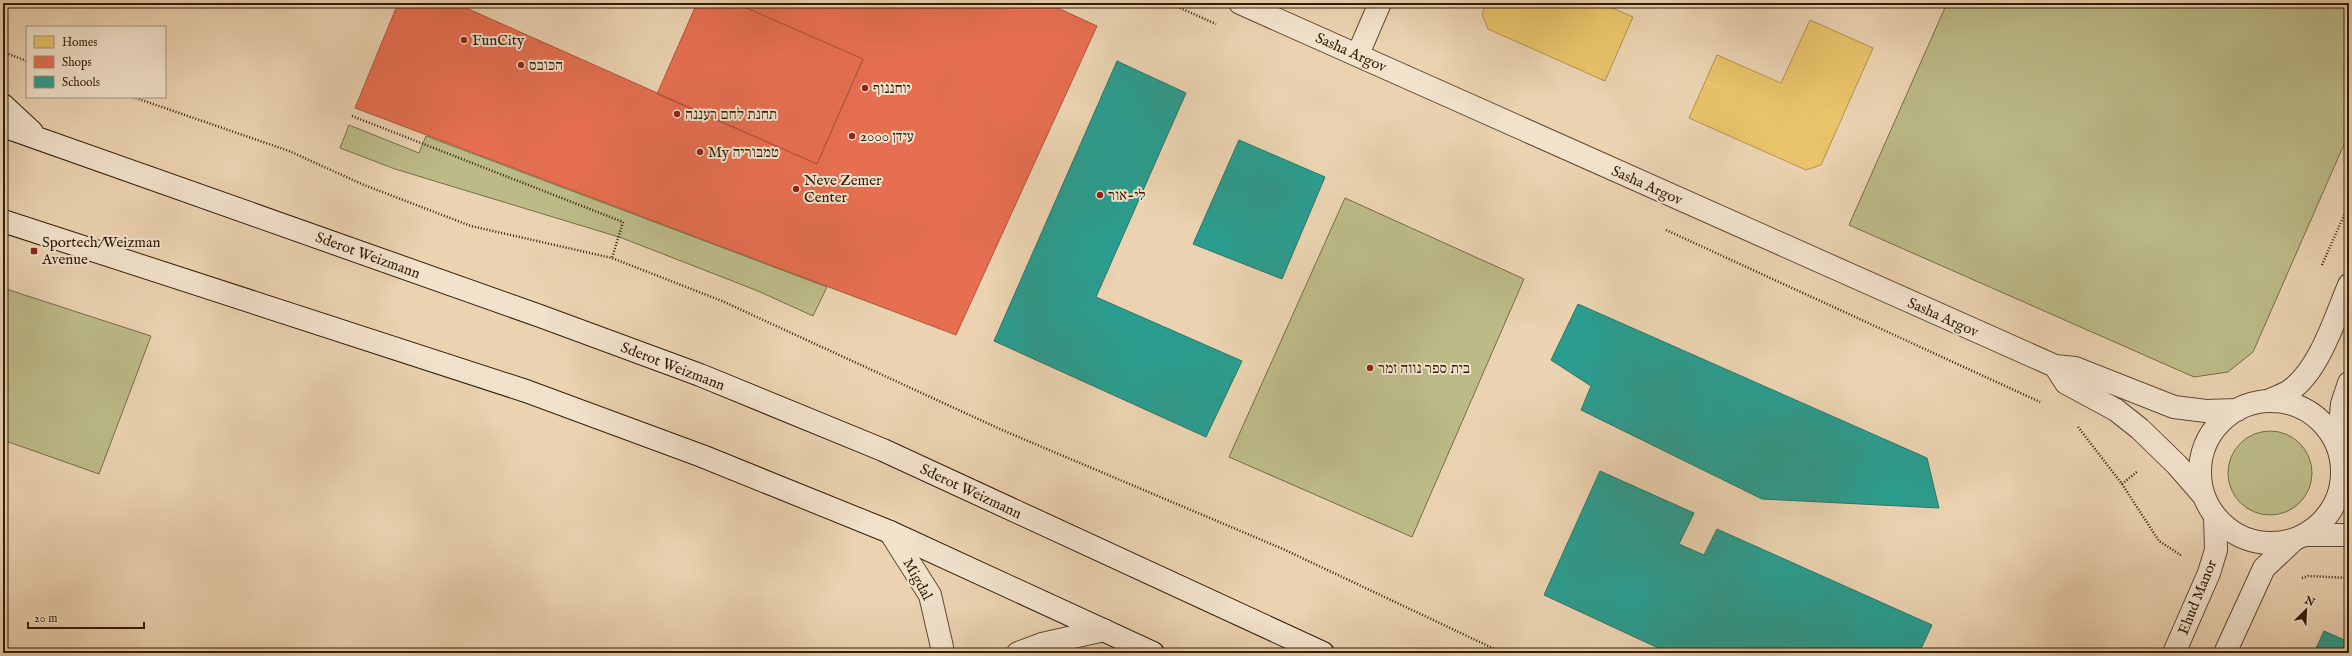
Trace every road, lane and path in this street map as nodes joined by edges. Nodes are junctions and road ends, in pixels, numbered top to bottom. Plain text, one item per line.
1 (1169, 3) edge
2 (1240, 3) edge
3 (1380, 3) edge
4 (1218, 25) dead end
5 (3, 52) edge
6 (1358, 54) junction
7 (26, 60) edge
8 (136, 98) edge
9 (3, 105) edge
10 (352, 116) dead end
11 (3, 126) edge
12 (39, 138) junction
13 (2349, 204) edge
14 (3, 221) edge
15 (1664, 229) dead end
16 (612, 258) junction
17 (2322, 266) dead end
18 (2349, 285) edge
19 (2054, 366) junction
20 (2349, 383) edge
21 (2268, 401) junction
22 (2047, 405) dead end
23 (2237, 410) junction
24 (2073, 421) dead end
25 (2162, 451) junction
26 (2343, 454) edge
27 (2122, 484) junction
28 (2204, 496) junction
29 (2215, 516) junction
30 (890, 532) junction
31 (2349, 535) edge
32 (2300, 537) junction
33 (2159, 541) dead end
34 (2300, 578) dead end
35 (2349, 578) edge
36 (1104, 630) junction
37 (941, 653) edge
38 (1018, 653) edge
39 (1153, 653) edge
40 (1323, 653) edge
41 (1503, 653) edge
42 (2174, 653) edge
43 (2225, 653) edge

1 - 4 path
2 - 6 main road, Sasha Argov
3 - 6 main road
5 - 7 path
6 - 19 main road, Sasha Argov
8 - 16 path
9 - 12 main road
10 - 16 path
11 - 12 main road, Sderot Weizmann
12 - 40 main road, Sderot Weizmann
13 - 17 path
14 - 30 main road
15 - 22 path
16 - 41 path
18 - 21 main road
19 - 23 main road, Sasha Argov
19 - 25 main road
20 - 26 main road
21 - 23 main road
21 - 26 main road
23 - 28 main road
24 - 27 path
25 - 27 path
25 - 28 main road
26 - 32 main road
27 - 33 path
28 - 29 main road
29 - 32 main road
29 - 42 main road, Ehud Manor
30 - 36 main road
30 - 37 main road, Migdal
31 - 32 main road
32 - 43 main road
34 - 35 path
36 - 38 main road
36 - 39 main road

